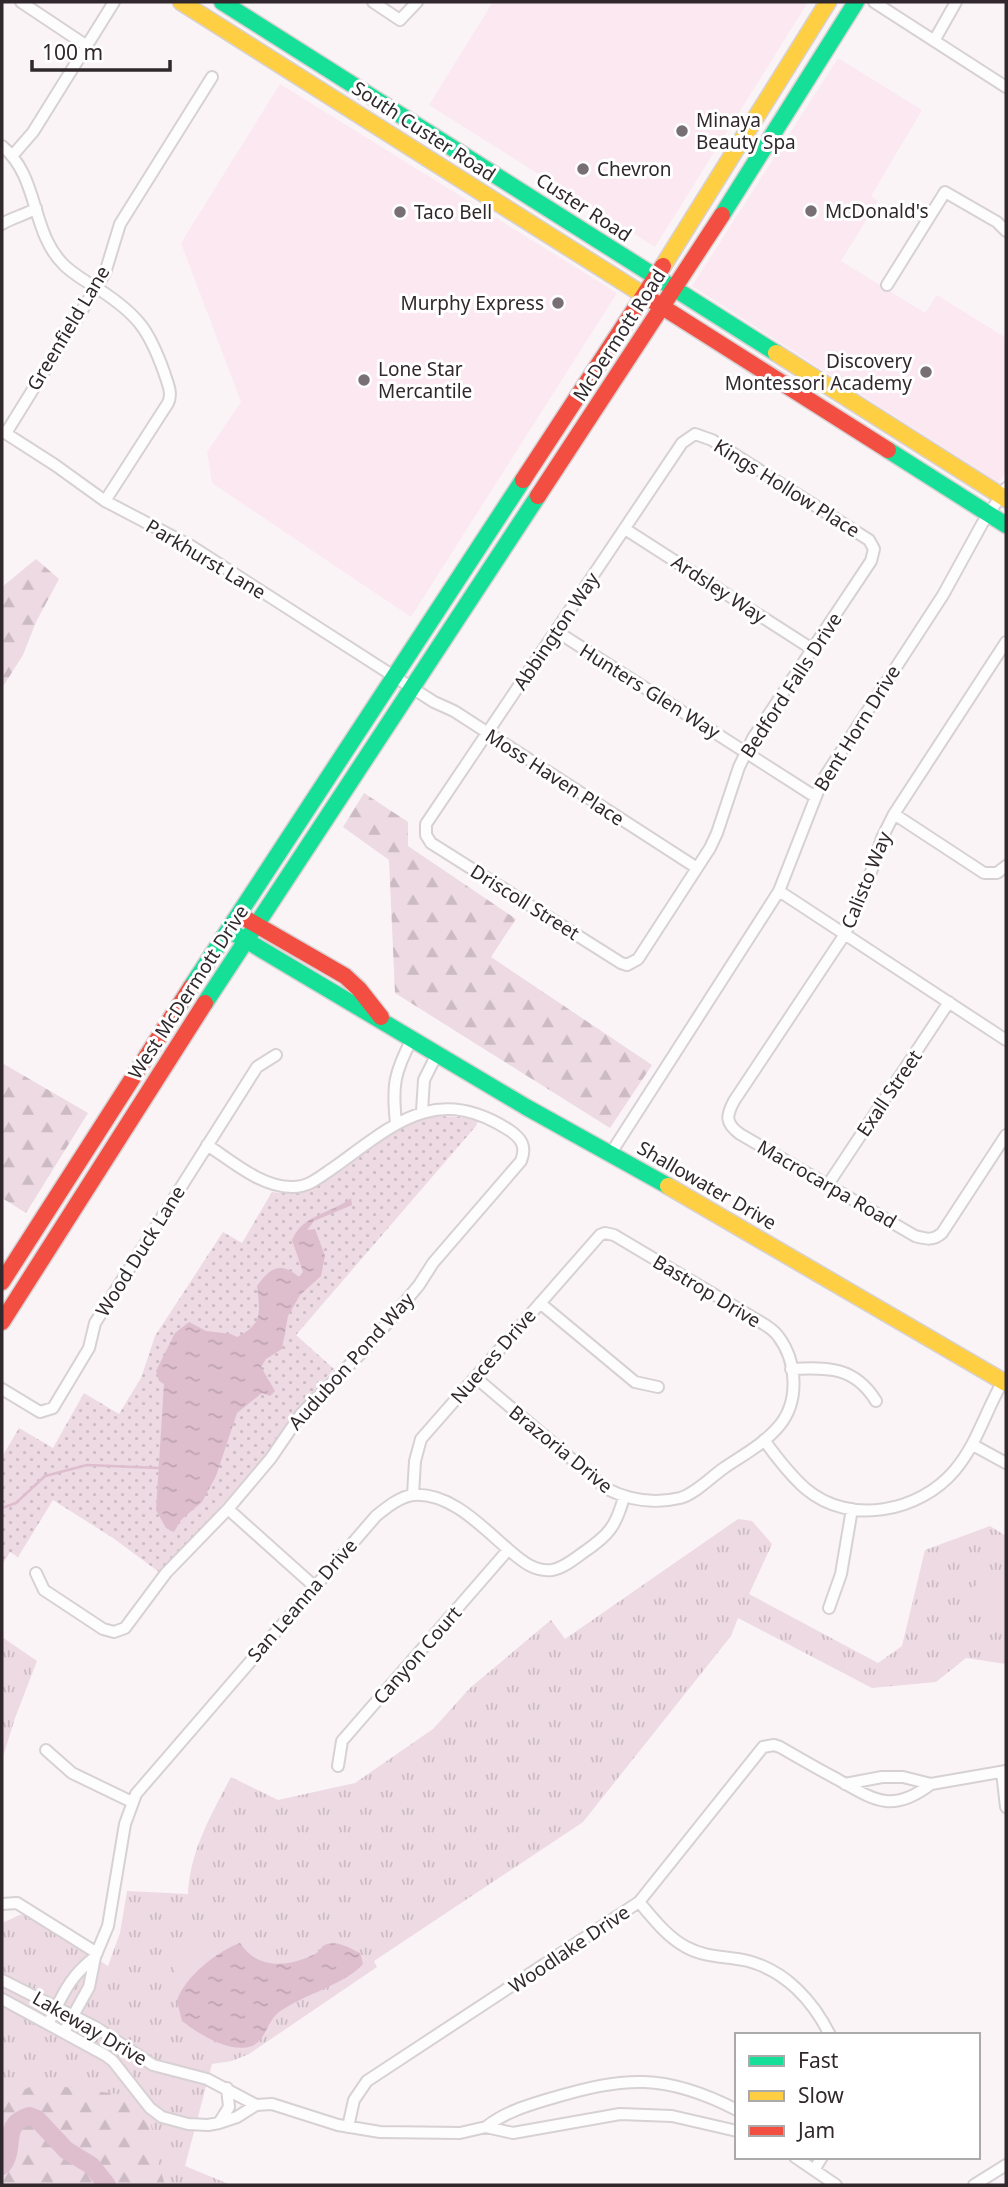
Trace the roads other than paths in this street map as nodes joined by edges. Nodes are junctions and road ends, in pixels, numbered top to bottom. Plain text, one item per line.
1 (21, 2) edge
2 (114, 2) edge
3 (181, 2) edge
4 (222, 2) edge
5 (373, 2) edge
6 (417, 2) edge
7 (828, 2) edge
8 (856, 2) edge
9 (874, 2) edge
10 (956, 2) edge
11 (934, 41) junction
12 (87, 46) junction
13 (212, 77) dead end
14 (1006, 87) edge
15 (759, 113) junction
16 (779, 125) junction
17 (2, 146) edge
18 (13, 155) junction
19 (36, 208) junction
20 (2, 224) edge
21 (1006, 231) edge
22 (656, 278) junction
23 (887, 285) dead end
24 (96, 288) junction
25 (675, 290) junction
26 (644, 296) junction
27 (662, 308) junction
28 (869, 414) junction
29 (860, 431) junction
30 (4, 432) edge
31 (695, 434) joint
32 (1004, 495) edge
33 (105, 501) junction
34 (505, 505) junction
35 (989, 514) junction
36 (523, 517) junction
37 (1006, 525) edge
38 (625, 529) junction
39 (874, 549) joint
40 (556, 631) junction
41 (1006, 642) edge
42 (812, 649) junction
43 (394, 675) junction
44 (411, 687) junction
45 (487, 733) junction
46 (746, 752) junction
47 (814, 796) junction
48 (894, 814) junction
49 (426, 835) joint
50 (287, 838) junction
51 (304, 850) junction
52 (697, 868) junction
53 (1001, 870) edge
54 (779, 891) junction
55 (238, 913) junction
56 (256, 924) junction
57 (228, 930) junction
58 (845, 934) junction
59 (245, 940) junction
60 (628, 965) joint
61 (336, 971) junction
62 (308, 978) junction
63 (949, 1002) junction
64 (387, 1024) junction
65 (412, 1039) junction
66 (1006, 1040) edge
67 (437, 1054) junction
68 (276, 1055) dead end
69 (422, 1111) junction
70 (727, 1119) joint
71 (396, 1123) junction
72 (1006, 1136) edge
73 (207, 1145) junction
74 (611, 1153) junction
75 (828, 1183) junction
76 (605, 1233) joint
77 (2, 1282) edge
78 (540, 1303) junction
79 (2, 1322) edge
80 (792, 1368) junction
81 (475, 1377) junction
82 (1005, 1382) edge
83 (658, 1387) dead end
84 (2, 1389) edge
85 (876, 1401) dead end
86 (764, 1440) junction
87 (973, 1445) junction
88 (1006, 1463) edge
89 (412, 1495) junction
90 (624, 1497) junction
91 (228, 1509) junction
92 (852, 1509) junction
93 (508, 1550) junction
94 (36, 1573) dead end
95 (314, 1586) junction
96 (829, 1608) dead end
97 (46, 1750) dead end
98 (338, 1766) dead end
99 (1004, 1771) edge
100 (845, 1784) junction
101 (931, 1784) junction
102 (132, 1802) junction
103 (1006, 1807) edge
104 (639, 1902) junction
105 (2, 1905) edge
106 (96, 1955) junction
107 (2, 1980) edge
108 (2, 1999) edge
109 (56, 2007) junction
110 (73, 2016) junction
111 (48, 2024) junction
112 (64, 2032) junction
113 (829, 2033) edge
114 (227, 2088) junction
115 (256, 2105) junction
116 (735, 2109) edge
117 (219, 2123) junction
118 (348, 2127) junction
119 (486, 2127) junction
120 (735, 2131) edge
121 (798, 2159) edge
122 (821, 2159) edge
123 (1006, 2165) edge
124 (814, 2170) junction
125 (836, 2185) edge
126 (974, 2185) edge

1 - 12 street
2 - 12 street
3 - 26 main road, South Custer Road
4 - 22 main road, Custer Road
5 - 6 street
7 - 15 main road, McDermott Road
8 - 16 main road, McDermott Road
9 - 11 street
10 - 11 street
11 - 14 street
12 - 18 street
13 - 24 street, Greenfield Lane
15 - 16 main road
15 - 22 main road, McDermott Road
16 - 25 main road, McDermott Road
17 - 18 street
18 - 19 street
19 - 20 street
19 - 24 street
21 - 23 street
22 - 25 main road, Custer Road
22 - 26 main road, McDermott Road
24 - 30 street, Greenfield Lane
24 - 33 street
25 - 27 main road, McDermott Road
25 - 28 main road, Custer Road
26 - 27 main road, South Custer Road
26 - 34 main road, McDermott Road
27 - 29 main road, South Custer Road
27 - 36 main road, McDermott Road
28 - 29 main road
28 - 32 main road, Custer Road
29 - 35 main road, South Custer Road
30 - 33 street, Parkhurst Lane
31 - 38 street, Abbington Way
31 - 39 street, Kings Hollow Place
32 - 35 street, Bent Horn Drive
33 - 43 street, Parkhurst Lane
34 - 36 main road
34 - 43 main road, McDermott Road
35 - 37 main road, South Custer Road
35 - 47 street, Bent Horn Drive
36 - 44 main road, McDermott Road
38 - 40 street, Abbington Way
38 - 42 street, Ardsley Way
39 - 42 street, Bedford Falls Drive
40 - 45 street, Abbington Way
40 - 46 street, Hunters Glen Way
41 - 48 street, Calisto Way
42 - 46 street, Bedford Falls Drive
43 - 44 street, Parkhurst Lane
43 - 50 main road, West McDermott Drive
44 - 45 street, Moss Haven Place
44 - 51 main road, West McDermott Drive
45 - 49 street, Abbington Way
45 - 52 street, Moss Haven Place
46 - 47 street, Hunters Glen Way
46 - 52 street, Bedford Falls Drive
47 - 54 street, Bent Horn Drive
48 - 53 street
48 - 58 street, Calisto Way
49 - 60 street, Driscoll Street
50 - 51 main road
50 - 55 main road, West McDermott Drive
51 - 56 main road, West McDermott Drive
52 - 60 street, Bedford Falls Drive
54 - 58 street
54 - 74 street, Bent Horn Drive
55 - 56 main road, Shallowater Drive
55 - 57 main road, West McDermott Drive
56 - 59 main road, West McDermott Drive
56 - 61 main road, Shallowater Drive
57 - 59 main road, Shallowater Drive
57 - 77 main road, West McDermott Drive
58 - 63 street
58 - 70 street, Calisto Way
59 - 62 main road, Shallowater Drive
59 - 79 main road, West McDermott Drive
61 - 62 main road
61 - 64 main road, Shallowater Drive
62 - 64 main road, Shallowater Drive
63 - 66 street
63 - 75 street, Exall Street
64 - 65 main road, Shallowater Drive
65 - 67 main road, Shallowater Drive
65 - 71 street
67 - 69 street
67 - 74 main road, Shallowater Drive
68 - 73 street, Wood Duck Lane
69 - 71 street
69 - 91 street, Audubon Pond Way
70 - 75 street, Macrocarpa Road
71 - 73 street
72 - 75 street, Macrocarpa Road
73 - 84 street, Wood Duck Lane
74 - 82 main road, Shallowater Drive
76 - 78 street, Nueces Drive
76 - 80 street, Bastrop Drive
78 - 81 street, Nueces Drive
78 - 83 street
80 - 85 street
80 - 86 street, Bastrop Drive
81 - 89 street, Nueces Drive
81 - 90 street, Brazoria Drive
82 - 87 street
86 - 90 street, Brazoria Drive
86 - 92 street
87 - 88 street
87 - 92 street
89 - 93 street
89 - 95 street, San Leanna Drive
90 - 93 street
91 - 94 street, Audubon Pond Way
91 - 95 street
92 - 96 street
93 - 98 street, Canyon Court
95 - 102 street, San Leanna Drive
97 - 102 street
99 - 101 street, Woodlake Drive
99 - 103 street
100 - 101 street, Woodlake Drive
100 - 101 street, Woodlake Drive
100 - 104 street, Woodlake Drive
102 - 106 street, San Leanna Drive
104 - 113 street
104 - 118 street, Woodlake Drive
105 - 106 street
106 - 109 street, San Leanna Drive
106 - 110 street, San Leanna Drive
107 - 109 street, Lakeway Drive
108 - 111 street, Lakeway Drive
109 - 110 street, Lakeway Drive
109 - 111 street, San Leanna Drive
110 - 112 street, San Leanna Drive
110 - 114 street, Lakeway Drive
111 - 112 street, Lakeway Drive
112 - 117 street, Lakeway Drive
114 - 115 street, Lakeway Drive
114 - 117 street
115 - 117 street, Lakeway Drive
115 - 118 street, Lakeway Drive
116 - 119 street, Lakeway Drive
118 - 119 street, Lakeway Drive
119 - 120 street, Lakeway Drive
121 - 124 street
122 - 124 street
123 - 126 street
124 - 125 street

